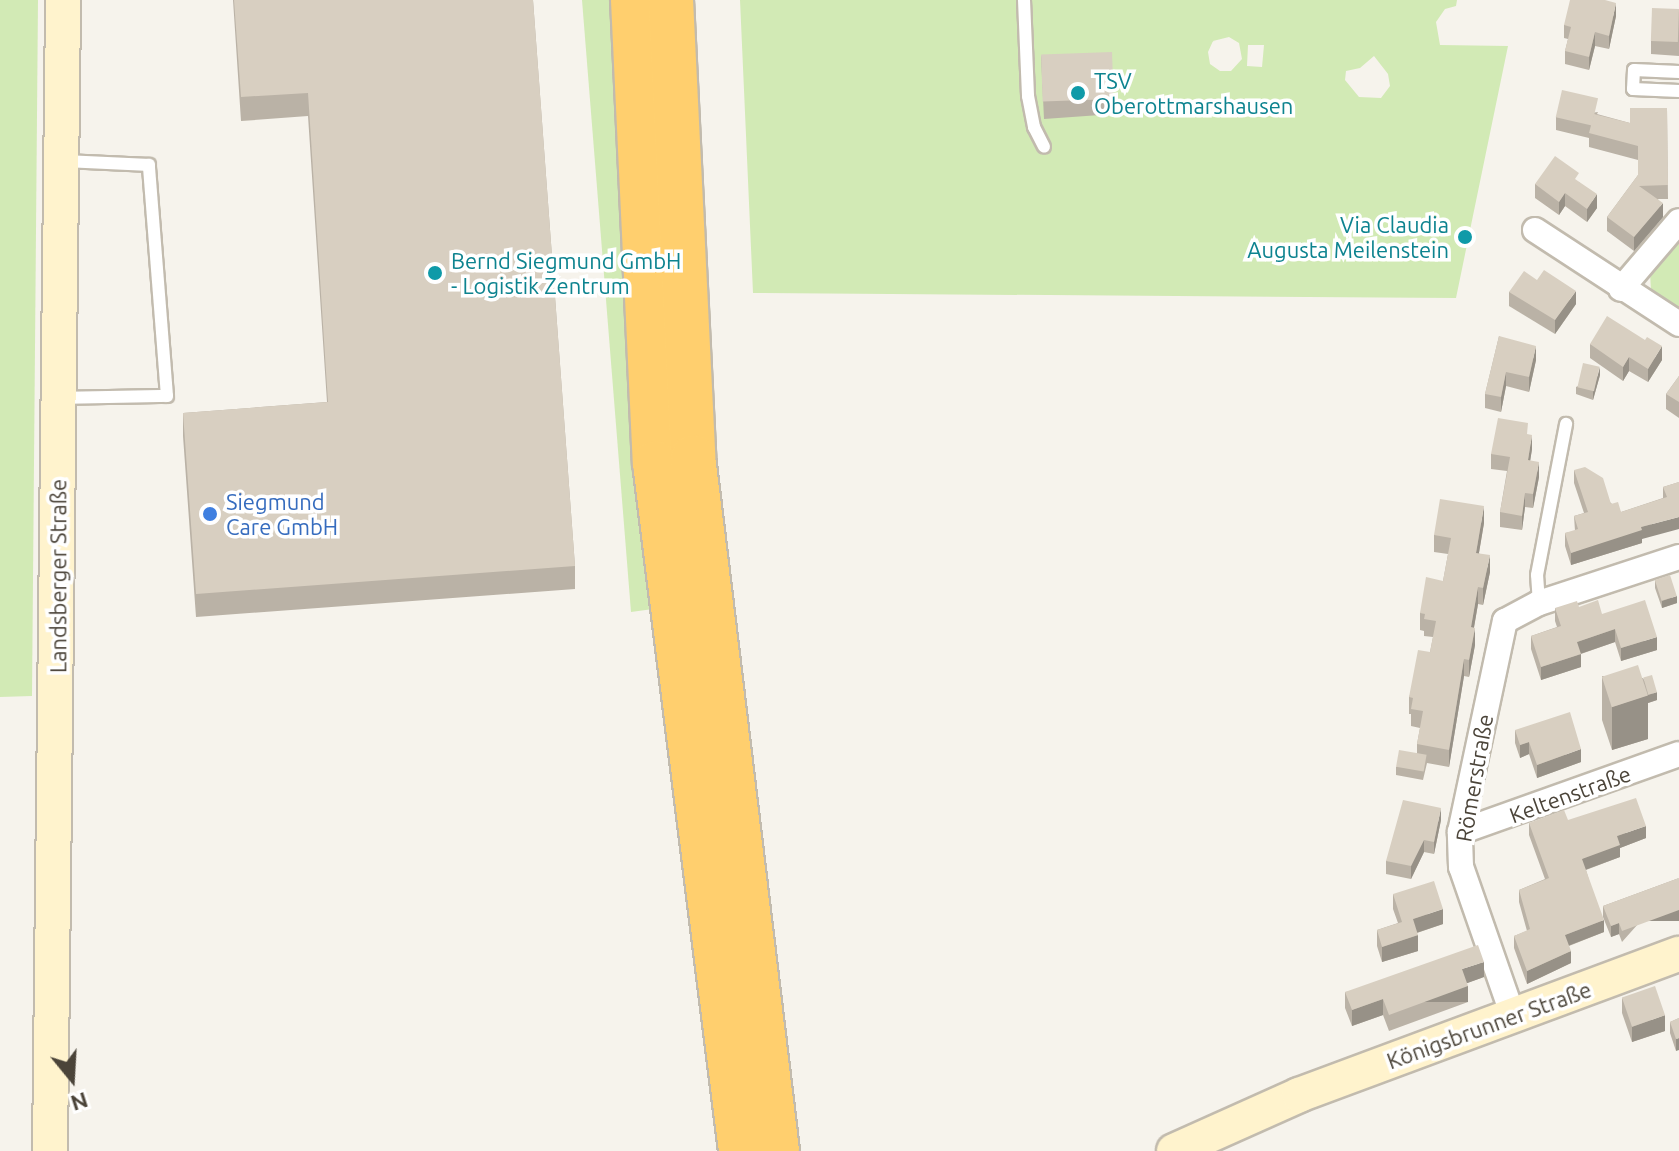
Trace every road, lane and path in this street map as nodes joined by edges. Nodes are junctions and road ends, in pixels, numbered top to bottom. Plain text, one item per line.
1 (63, 0) edge
2 (633, 0) edge
3 (671, 0) edge
4 (1024, 0) edge
5 (1679, 72) edge
6 (1679, 91) edge
7 (1044, 147) dead end
8 (61, 161) junction
9 (1679, 221) edge
10 (1535, 230) dead end
11 (1621, 289) junction
12 (1679, 324) edge
13 (58, 398) junction
14 (1566, 424) dead end
15 (1679, 557) edge
16 (1539, 603) junction
17 (1679, 754) edge
18 (1460, 832) junction
19 (1679, 954) edge
20 (1513, 1016) junction
21 (50, 1151) edge
22 (741, 1151) edge
23 (777, 1151) edge
24 (1174, 1151) edge

1 - 8 street, Landsberger Straße
2 - 22 highway
3 - 23 highway
4 - 7 lane
5 - 6 lane
8 - 13 street, Landsberger Straße
8 - 13 lane
9 - 11 street
10 - 11 street
11 - 12 street
13 - 21 street, Landsberger Straße
14 - 16 lane
15 - 16 street, Römerstraße
16 - 18 street, Römerstraße
17 - 18 street, Keltenstraße
18 - 20 street, Römerstraße
19 - 20 street, Königsbrunner Straße
20 - 24 street, Königsbrunner Straße

